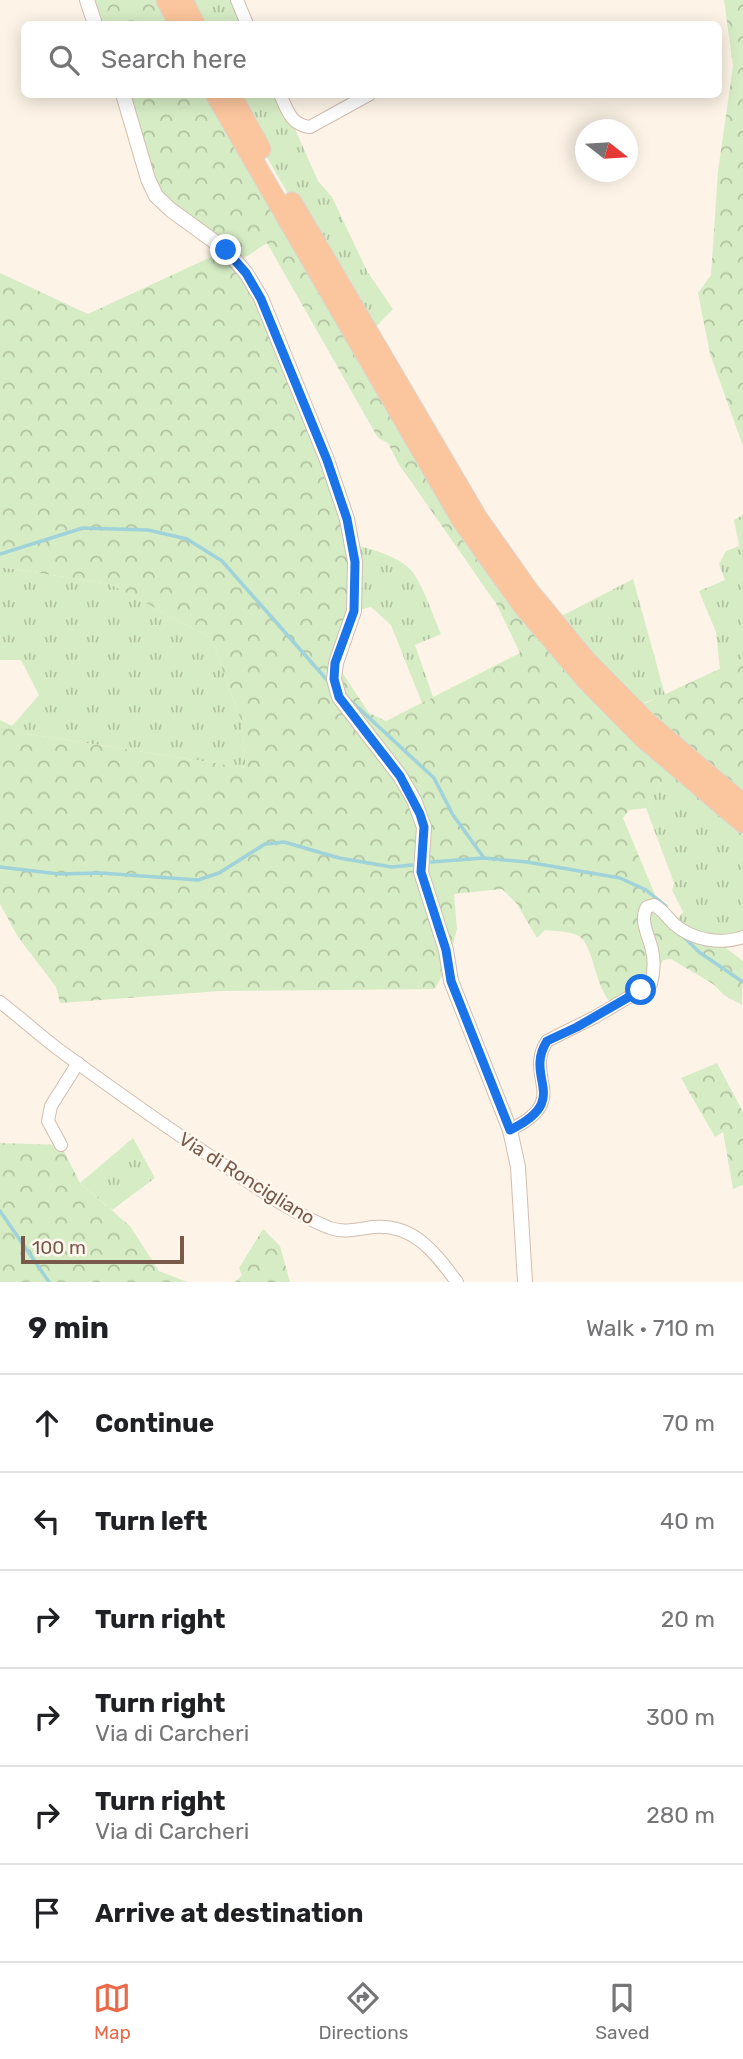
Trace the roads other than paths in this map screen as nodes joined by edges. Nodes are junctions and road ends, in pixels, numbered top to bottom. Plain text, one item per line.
1 (87, 0) edge
2 (166, 0) edge
3 (183, 0) edge
4 (237, 0) edge
5 (94, 21) edge
6 (177, 21) edge
7 (194, 21) edge
8 (246, 21) edge
9 (124, 98) edge
10 (217, 98) edge
11 (233, 98) edge
12 (282, 98) edge
13 (363, 98) edge
14 (743, 804) edge
15 (743, 823) edge
16 (743, 937) edge
17 (0, 1002) edge
18 (78, 1063) junction
19 (510, 1130) junction
20 (61, 1145) dead end
21 (457, 1282) edge
22 (525, 1282) edge

1 - 5 street
2 - 6 highway
3 - 7 highway
4 - 8 street
9 - 19 street
10 - 15 highway
11 - 14 highway
12 - 13 street
16 - 19 street
17 - 18 street, Via di Roncigliano
18 - 20 street
18 - 21 street, Via di Roncigliano
19 - 22 street

